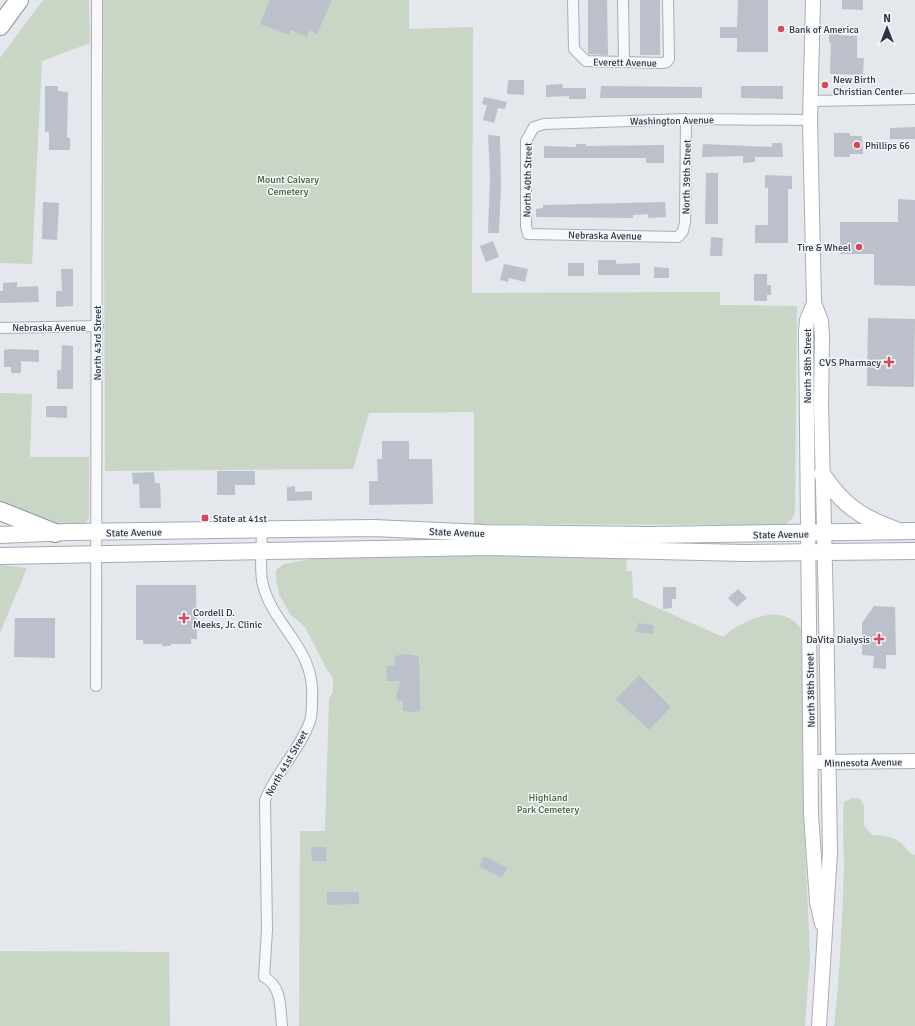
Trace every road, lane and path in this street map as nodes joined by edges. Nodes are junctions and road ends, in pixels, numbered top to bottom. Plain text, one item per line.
1 (19, 0) edge
2 (97, 0) edge
3 (573, 0) edge
4 (623, 0) edge
5 (668, 0) edge
6 (813, 0) edge
7 (0, 26) edge
8 (624, 62) junction
9 (915, 99) edge
10 (811, 101) junction
11 (686, 119) junction
12 (810, 120) junction
13 (534, 127) joint
14 (528, 234) joint
15 (681, 234) joint
16 (814, 303) junction
17 (98, 326) junction
18 (0, 328) edge
19 (822, 474) junction
20 (0, 510) edge
21 (262, 530) junction
22 (96, 532) junction
23 (908, 532) edge
24 (55, 533) junction
25 (807, 534) junction
26 (824, 534) junction
27 (0, 535) edge
28 (262, 550) junction
29 (915, 551) edge
30 (808, 552) junction
31 (824, 552) junction
32 (96, 554) junction
33 (0, 556) edge
34 (96, 686) dead end
35 (915, 761) edge
36 (811, 762) junction
37 (828, 762) junction
38 (825, 934) junction
39 (282, 1026) edge
40 (819, 1026) edge

1 - 7 highway
2 - 17 street, North 43rd Street
3 - 8 street, Everett Avenue
4 - 8 street
5 - 8 street, Everett Avenue
6 - 10 main road, North 38th Street
9 - 10 street
10 - 12 main road, North 38th Street
11 - 12 street, Washington Avenue
11 - 13 street, Washington Avenue
11 - 15 street, North 39th Street
12 - 16 main road, North 38th Street
13 - 14 street, North 40th Street
14 - 15 street, Nebraska Avenue
16 - 19 main road, North 38th Street
16 - 25 main road, North 38th Street
17 - 18 street, Nebraska Avenue
17 - 22 street, North 43rd Street
19 - 23 main road
19 - 26 main road, North 38th Street
20 - 24 highway
21 - 22 main road, State Avenue
21 - 25 main road, State Avenue
21 - 28 street, North 41st Street
22 - 24 main road, State Avenue
22 - 32 street, North 43rd Street
23 - 26 main road, State Avenue
24 - 27 main road, State Avenue
25 - 26 main road, State Avenue
25 - 30 main road, North 38th Street
26 - 31 main road, North 38th Street
28 - 30 main road, State Avenue
28 - 32 main road, State Avenue
28 - 39 street, North 41st Street
29 - 31 main road, State Avenue
30 - 31 main road, State Avenue
30 - 36 main road, North 38th Street
31 - 37 main road, North 38th Street
32 - 33 main road, State Avenue
32 - 34 street, North 43rd Street
35 - 37 main road, Minnesota Avenue
36 - 37 main road, Minnesota Avenue
36 - 38 main road, North 38th Street
37 - 38 main road, North 38th Street
38 - 40 main road, North 38th Street

